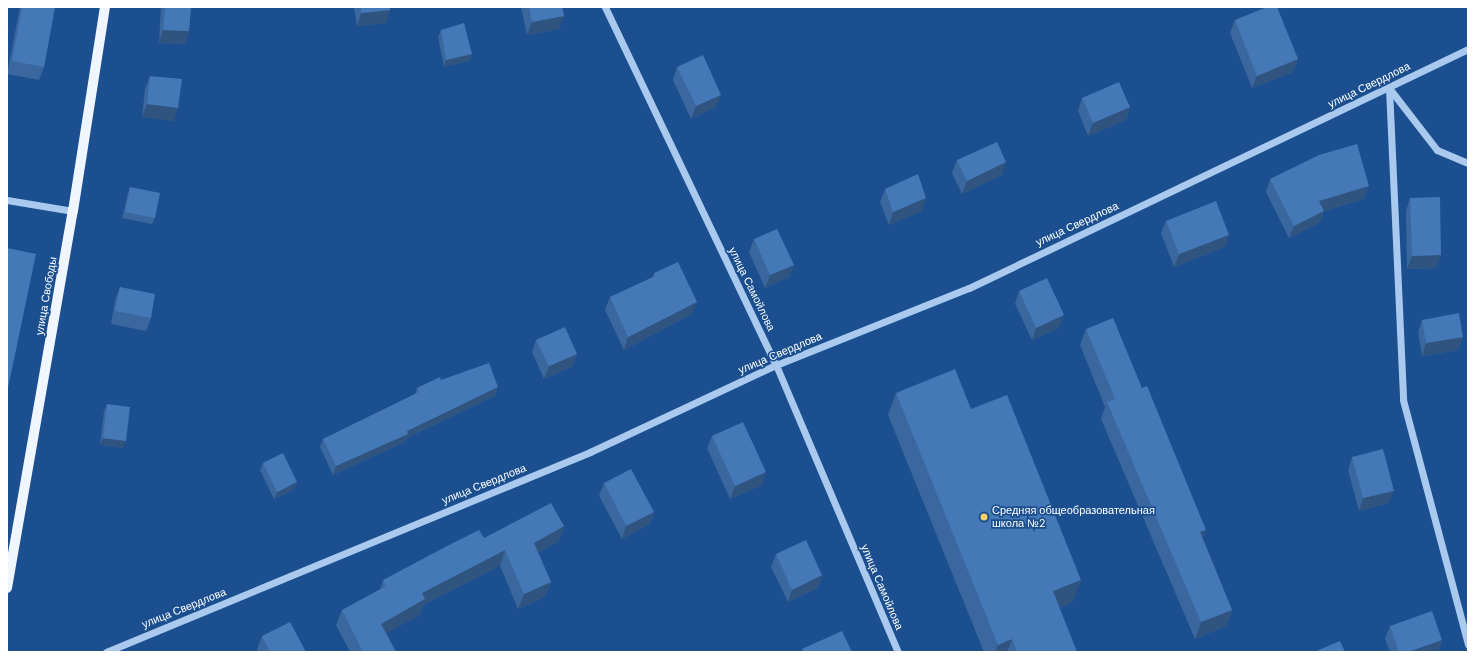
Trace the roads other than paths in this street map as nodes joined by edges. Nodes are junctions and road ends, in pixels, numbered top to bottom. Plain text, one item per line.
1 (106, 7) edge
2 (605, 7) edge
3 (1468, 49) edge
4 (1389, 88) junction
5 (1468, 163) edge
6 (7, 200) edge
7 (73, 211) junction
8 (776, 365) junction
9 (7, 588) edge
10 (1468, 645) edge
11 (106, 652) edge
12 (898, 652) edge

1 - 7 main road, улица Свободы
2 - 8 street, улица Самойлова
3 - 4 street, улица Свердлова
4 - 5 street
4 - 8 street, улица Свердлова
4 - 10 street
6 - 7 street
7 - 9 main road, улица Свободы
8 - 11 street, улица Свердлова
8 - 12 street, улица Самойлова

